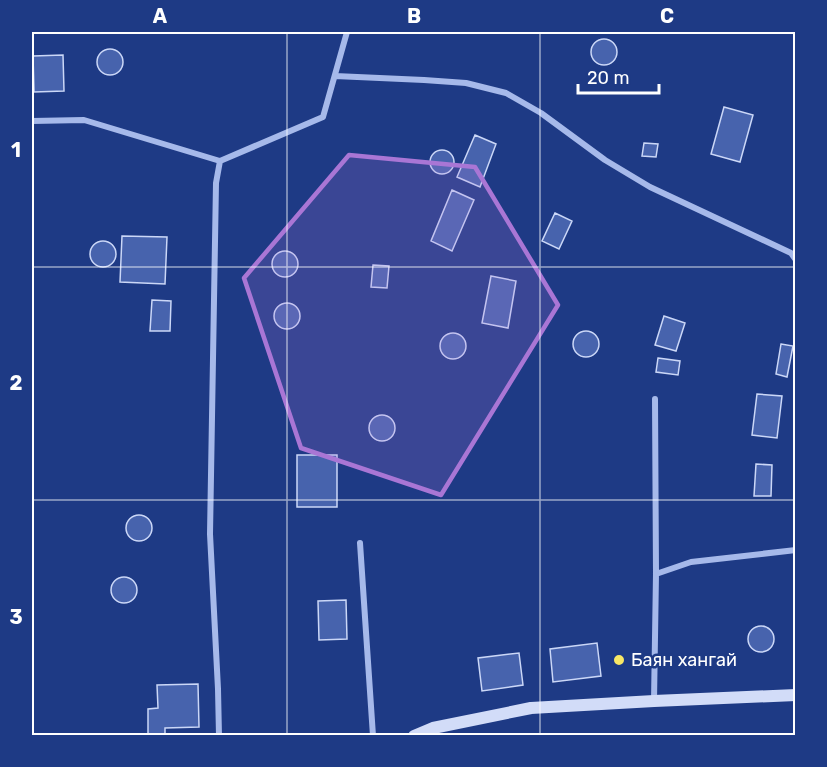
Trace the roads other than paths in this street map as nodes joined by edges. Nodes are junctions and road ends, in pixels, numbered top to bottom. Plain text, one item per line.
1 (347, 32) edge
2 (335, 76) junction
3 (32, 121) edge
4 (220, 161) junction
5 (795, 260) edge
6 (655, 399) dead end
7 (360, 543) dead end
8 (795, 550) edge
9 (656, 574) junction
10 (795, 695) edge
11 (654, 700) junction
12 (434, 732) edge
13 (219, 735) edge
14 (373, 735) edge
15 (414, 735) edge

1 - 2 street
2 - 4 street
2 - 5 street
3 - 4 street
4 - 13 street
6 - 9 street
7 - 14 street
8 - 9 street
9 - 11 street
10 - 11 main road
11 - 12 main road
12 - 15 main road

